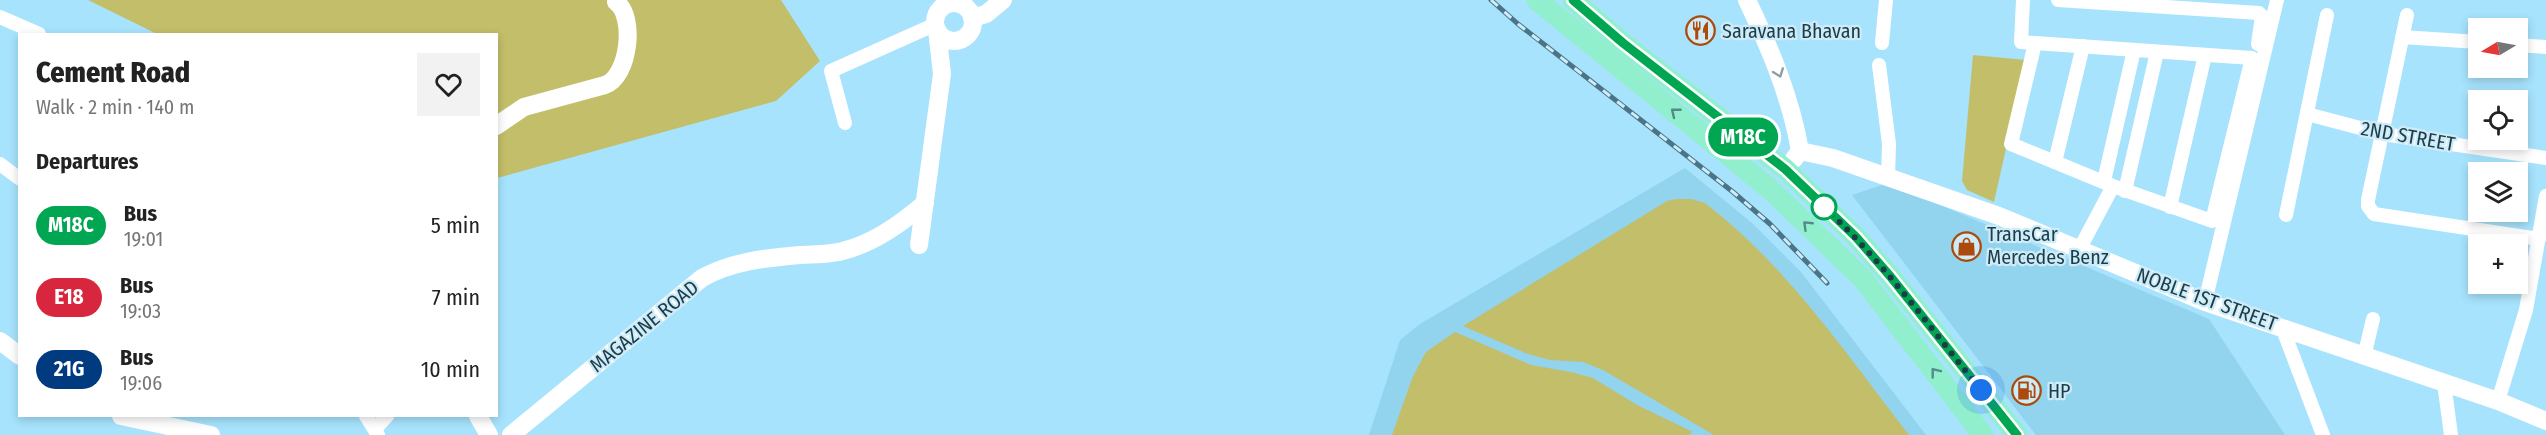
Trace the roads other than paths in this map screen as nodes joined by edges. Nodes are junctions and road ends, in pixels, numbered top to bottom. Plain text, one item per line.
1 (928, 0) edge
2 (1003, 0) edge
3 (1537, 0) edge
4 (1573, 0) edge
5 (1748, 0) edge
6 (1886, 0) edge
7 (2024, 0) edge
8 (2058, 0) edge
9 (2277, 0) edge
10 (614, 1) edge
11 (956, 2) edge
12 (2327, 15) dead end
13 (2407, 15) dead end
14 (0, 17) edge
15 (972, 18) junction
16 (936, 24) junction
17 (37, 33) edge
18 (2402, 37) junction
19 (960, 40) junction
20 (2468, 41) edge
21 (1882, 43) dead end
22 (2035, 43) junction
23 (2084, 46) junction
24 (2528, 46) edge
25 (2546, 47) edge
26 (2134, 50) junction
27 (2157, 52) junction
28 (2205, 55) junction
29 (2252, 58) junction
30 (1879, 65) dead end
31 (942, 74) junction
32 (2307, 114) junction
33 (845, 123) dead end
34 (498, 125) edge
35 (2383, 134) junction
36 (1800, 151) junction
37 (2546, 158) edge
38 (2055, 162) junction
39 (0, 164) edge
40 (1785, 169) junction
41 (1888, 177) junction
42 (18, 178) edge
43 (2114, 186) junction
44 (1770, 189) junction
45 (2546, 196) edge
46 (925, 203) junction
47 (2170, 207) junction
48 (2286, 215) dead end
49 (2539, 239) junction
50 (919, 245) dead end
51 (2079, 250) junction
52 (1877, 262) junction
53 (1863, 279) junction
54 (2205, 302) junction
55 (2373, 319) dead end
56 (2282, 327) junction
57 (0, 341) edge
58 (18, 354) edge
59 (2364, 357) junction
60 (2444, 383) junction
61 (2498, 401) junction
62 (132, 417) edge
63 (367, 417) edge
64 (386, 417) edge
65 (479, 417) edge
66 (155, 419) edge
67 (2546, 421) edge
68 (377, 432) edge
69 (211, 435) edge
70 (489, 435) edge
71 (511, 435) edge
72 (1983, 435) edge
73 (2017, 435) edge
74 (2324, 435) edge
75 (2451, 435) edge

1 - 16 street
2 - 15 street
44 -> 3 main road
4 - 40 main road
5 -> 36 street
6 - 21 street
7 - 22 street
8 - 29 street
9 - 54 street
10 - 34 street
11 - 15 street
11 - 16 street
12 - 32 street
13 - 18 street
14 - 17 street
15 - 19 street
16 - 19 street
16 - 31 street
16 - 33 street
18 - 20 street
18 - 35 street
19 - 31 street
22 - 23 street
22 - 38 street
23 - 26 street
23 - 38 street
24 - 25 street
26 - 27 street
26 - 43 street
27 - 28 street
27 - 43 street
28 - 29 street
28 - 47 street
29 - 47 street
30 - 41 street
31 - 46 street
32 - 35 street, 2ND STREET
32 - 48 street
35 - 37 street, 2ND STREET
35 - 49 street
36 - 40 street
36 - 41 street, NOBLE 1ST STREET
38 - 43 street
39 - 42 street
40 - 44 main road
40 - 52 main road
41 - 51 street, NOBLE 1ST STREET
43 - 47 street
43 - 51 street
53 -> 44 main road
45 - 49 street
46 - 50 street
46 - 71 street, MAGAZINE ROAD
49 - 61 street
51 - 54 street, NOBLE 1ST STREET
52 - 53 main road
52 - 73 main road
72 -> 53 main road
54 - 56 street, NOBLE 1ST STREET
55 - 59 street
56 - 59 street, NOBLE 1ST STREET
56 - 74 street
57 - 58 street
59 - 60 street, NOBLE 1ST STREET
60 - 61 street, NOBLE 1ST STREET
60 - 75 street
61 - 67 street, NOBLE 1ST STREET
62 - 66 street
63 - 68 street
64 - 68 street
65 - 70 street
66 - 69 street

